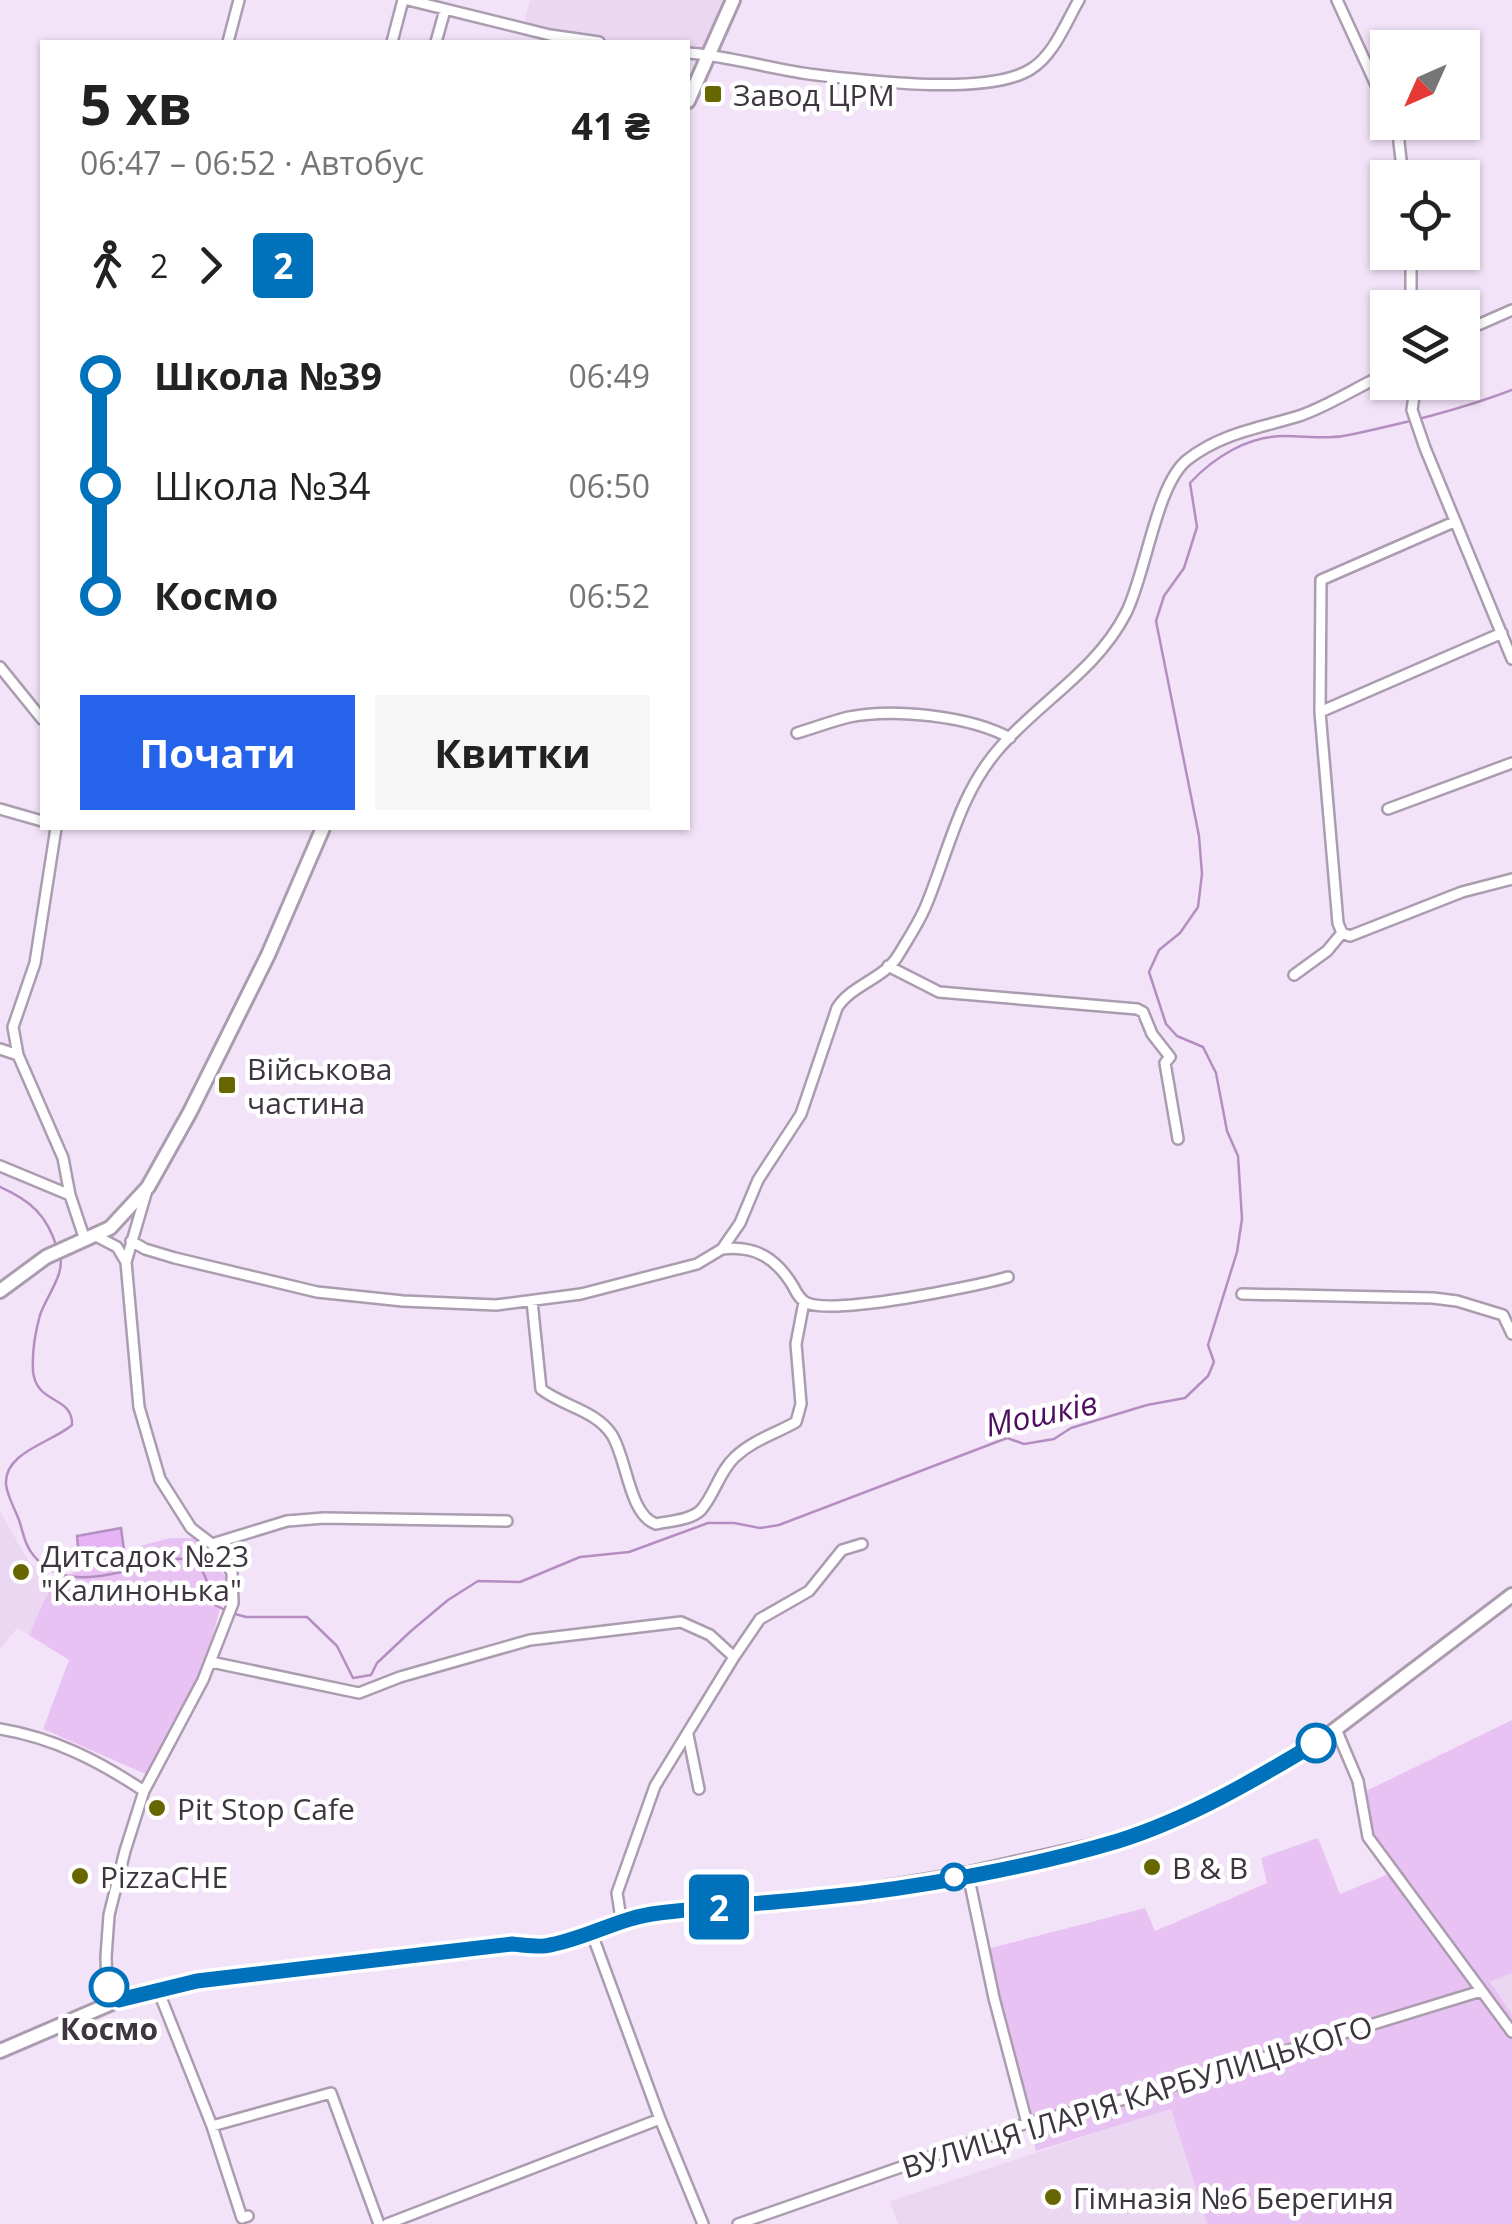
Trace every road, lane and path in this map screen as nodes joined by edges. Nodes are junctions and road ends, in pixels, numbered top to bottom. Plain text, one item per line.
1 (239, 0) edge
2 (406, 0) edge
3 (733, 0) edge
4 (1079, 0) edge
5 (1337, 0) edge
6 (445, 10) junction
7 (229, 40) edge
8 (393, 40) edge
9 (437, 40) edge
10 (590, 40) edge
11 (690, 53) edge
12 (708, 54) junction
13 (1370, 72) edge
14 (690, 96) edge
15 (1512, 310) edge
16 (1480, 324) edge
17 (1370, 382) edge
18 (1413, 400) edge
19 (1454, 522) junction
20 (1502, 633) junction
21 (1512, 659) edge
22 (0, 667) edge
23 (1320, 712) junction
24 (40, 716) edge
25 (797, 733) dead end
26 (1010, 738) junction
27 (1512, 763) edge
28 (0, 809) edge
29 (1388, 809) dead end
30 (40, 820) edge
31 (56, 830) edge
32 (322, 830) edge
33 (1512, 879) edge
34 (1342, 933) junction
35 (888, 966) junction
36 (1294, 975) dead end
37 (0, 1050) edge
38 (18, 1055) junction
39 (1178, 1139) dead end
40 (0, 1166) edge
41 (148, 1186) junction
42 (70, 1195) junction
43 (91, 1238) junction
44 (131, 1241) junction
45 (722, 1249) junction
46 (126, 1262) junction
47 (1008, 1277) dead end
48 (0, 1291) edge
49 (1242, 1294) dead end
50 (532, 1300) junction
51 (804, 1302) junction
52 (1512, 1334) edge
53 (507, 1521) dead end
54 (212, 1544) junction
55 (862, 1544) dead end
56 (1512, 1596) edge
57 (734, 1657) junction
58 (211, 1662) junction
59 (0, 1729) edge
60 (1336, 1729) junction
61 (688, 1734) junction
62 (700, 1789) dead end
63 (144, 1791) junction
64 (968, 1874) junction
65 (624, 1919) junction
66 (592, 1934) junction
67 (158, 1990) junction
68 (1481, 1991) junction
69 (119, 2000) junction
70 (1512, 2032) edge
71 (0, 2052) edge
72 (660, 2119) junction
73 (1027, 2123) junction
74 (212, 2126) junction
75 (248, 2216) dead end
76 (378, 2224) edge
77 (388, 2224) edge
78 (703, 2224) edge
79 (738, 2224) edge

1 - 7 street
2 - 6 street
2 - 8 street
3 - 12 main road
4 - 12 street
5 - 13 street
6 - 9 street
6 - 10 street
11 - 12 street
12 - 14 main road
15 - 16 street
17 - 26 street
18 - 19 street
19 - 20 street
19 - 23 street
20 - 21 street
20 - 23 street
22 - 24 street
23 - 34 street
25 - 26 street
26 - 35 street
27 - 29 street
28 - 30 street
31 - 38 street
32 - 41 main road
33 - 34 street
34 - 36 street
35 - 39 street
35 - 45 street
37 - 38 street
38 - 42 street
40 - 42 street
41 - 43 main road
41 - 44 street
42 - 43 street
43 - 46 street
43 - 48 main road
44 - 46 street
44 - 50 street
45 - 50 street
45 - 51 street
46 - 54 street
47 - 51 street
49 - 52 street
50 - 51 street
53 - 54 street
54 - 58 street
55 - 57 street
56 - 60 main road
57 - 58 street
57 - 61 street
58 - 63 street
59 - 63 street
60 - 64 main road
60 - 68 street
61 - 62 street
61 - 65 street
63 - 69 street
64 - 65 main road
64 - 73 street
65 - 66 main road
66 - 67 main road
66 - 72 street
67 - 69 main road
67 - 74 street
68 - 70 street
68 - 73 street, ВУЛИЦЯ ІЛАРІЯ КАРБУЛИЦЬКОГО
69 - 71 main road
72 - 77 street
72 - 78 street
73 - 79 street, ВУЛИЦЯ ІЛАРІЯ КАРБУЛИЦЬКОГО
74 - 75 street
74 - 76 street

